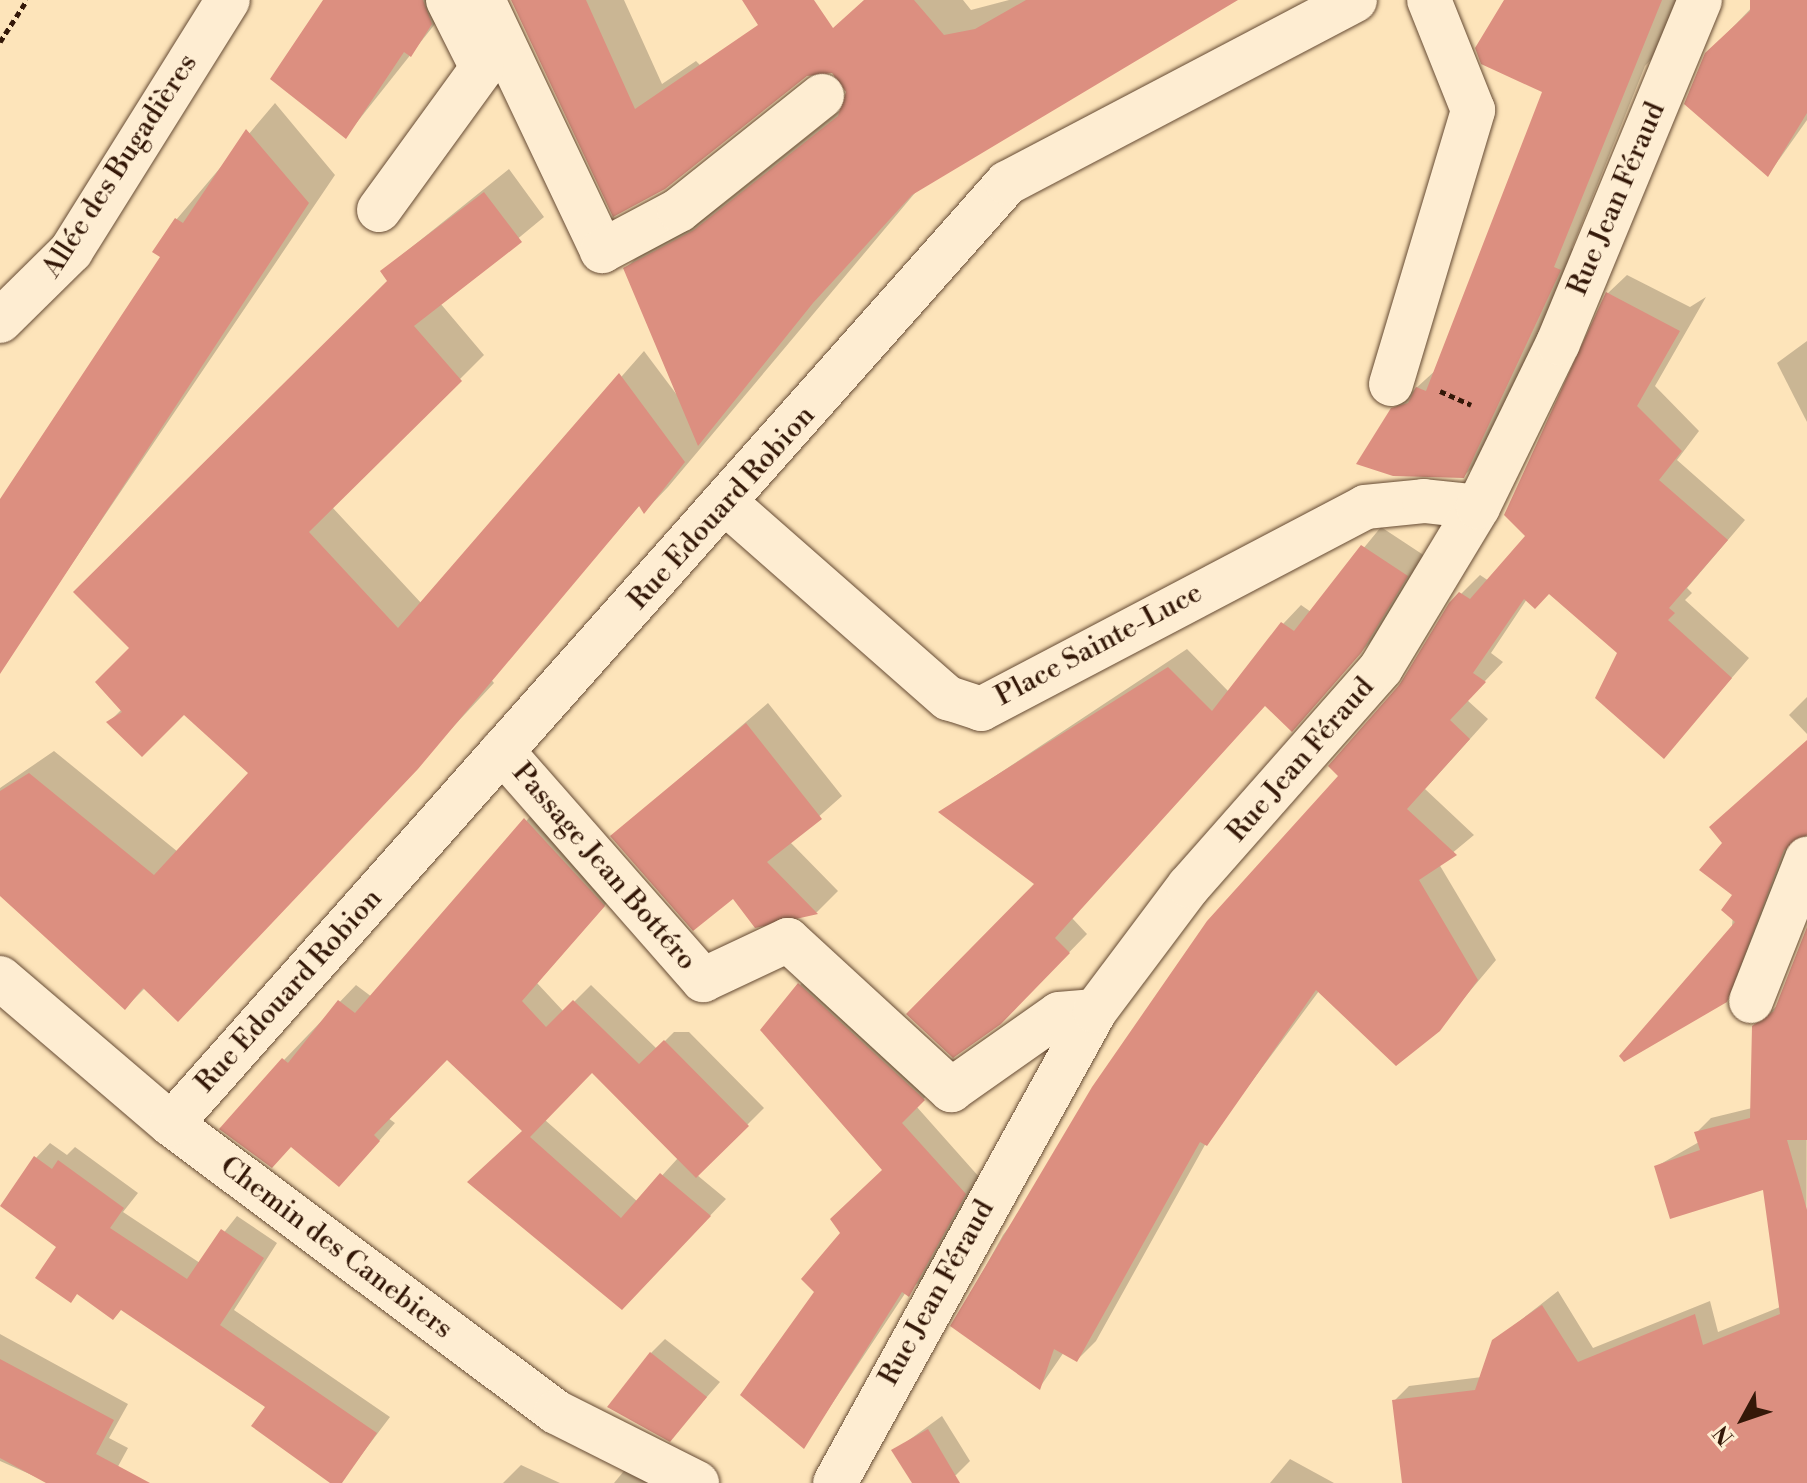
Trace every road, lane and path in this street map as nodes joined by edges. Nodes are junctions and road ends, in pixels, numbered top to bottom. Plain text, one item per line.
1 (27, 0) edge
2 (228, 0) edge
3 (448, 0) edge
4 (483, 0) edge
5 (1355, 0) edge
6 (1429, 0) edge
7 (1700, 0) edge
8 (0, 42) edge
9 (822, 96) dead end
10 (379, 210) dead end
11 (0, 321) edge
12 (1393, 378) joint
13 (1520, 425) junction
14 (728, 505) junction
15 (1478, 507) junction
16 (502, 751) junction
17 (1807, 859) edge
18 (0, 978) edge
19 (1751, 1001) dead end
20 (1095, 1011) junction
21 (171, 1124) junction
22 (689, 1480) edge
23 (835, 1483) edge

1 - 8 path
2 - 11 street, Allée des Bugadières
3 - 10 street
4 - 9 street
5 - 14 street, Rue Edouard Robion
6 - 12 street
7 - 13 street, Rue Jean Féraud
12 - 13 path
13 - 15 street, Rue Jean Féraud
14 - 15 street, Place Sainte-Luce
14 - 16 street, Rue Edouard Robion
15 - 20 street, Rue Jean Féraud
16 - 20 street, Passage Jean Bottéro
16 - 21 street, Rue Edouard Robion
17 - 19 street
18 - 21 street, Chemin des Canebiers
20 - 23 street, Rue Jean Féraud
21 - 22 street, Chemin des Canebiers

